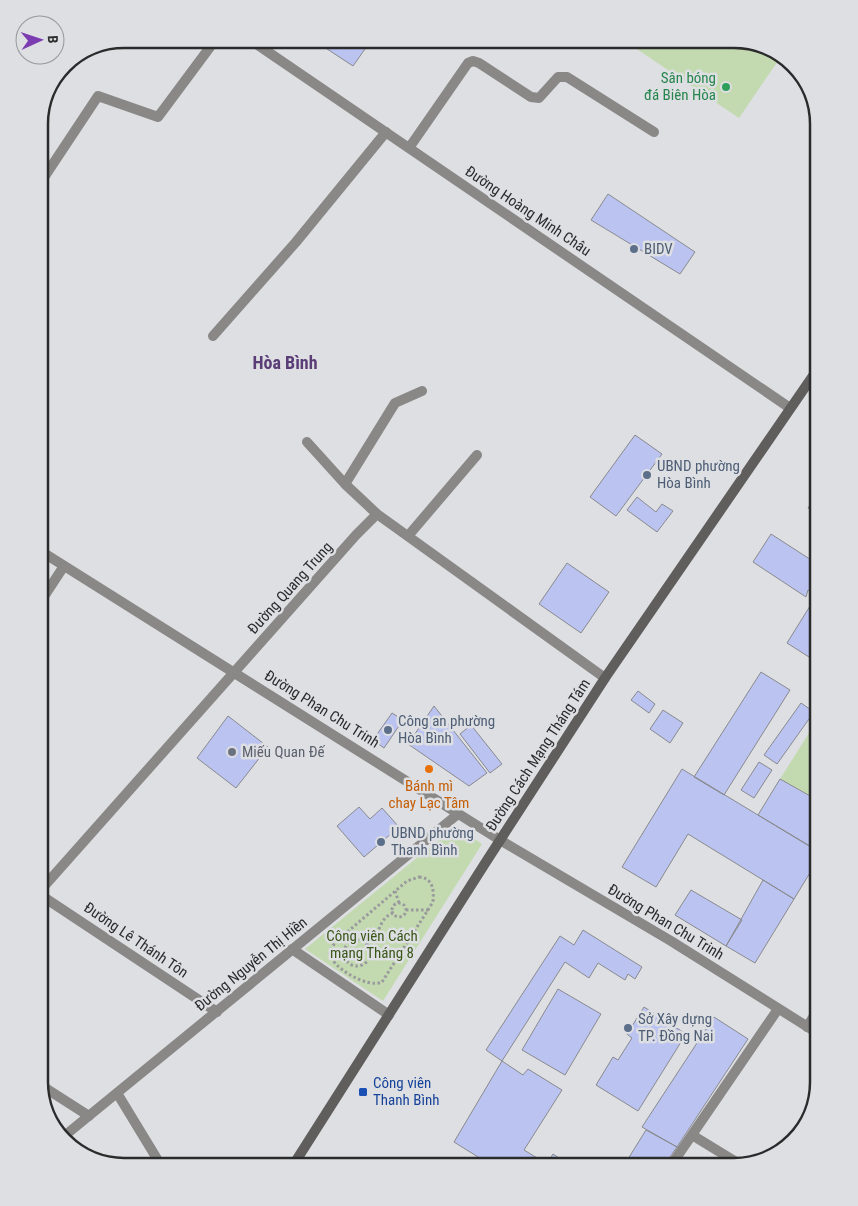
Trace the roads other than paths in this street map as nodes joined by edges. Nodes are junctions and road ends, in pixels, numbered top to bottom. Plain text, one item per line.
1 (210, 47) edge
2 (261, 47) edge
3 (386, 132) junction
4 (654, 132) dead end
5 (409, 148) junction
6 (48, 171) edge
7 (214, 336) dead end
8 (810, 379) edge
9 (422, 391) dead end
10 (790, 408) junction
11 (308, 442) dead end
12 (477, 456) dead end
13 (345, 484) junction
14 (377, 514) junction
15 (408, 536) junction
16 (48, 556) edge
17 (64, 566) junction
18 (48, 590) edge
19 (235, 672) junction
20 (606, 678) junction
21 (458, 814) junction
22 (500, 840) junction
23 (48, 883) edge
24 (48, 899) edge
25 (292, 950) junction
26 (778, 1009) junction
27 (216, 1012) junction
28 (389, 1015) junction
29 (810, 1024) edge
30 (808, 1027) joint
31 (48, 1090) edge
32 (117, 1093) junction
33 (89, 1116) junction
34 (67, 1133) edge
35 (692, 1135) junction
36 (157, 1158) edge
37 (298, 1158) edge
38 (676, 1158) edge
39 (730, 1158) edge

1 - 6 street
2 - 3 street, Đường Hoàng Minh Châu
3 - 5 street, Đường Hoàng Minh Châu
3 - 7 street
4 - 5 street
5 - 10 street, Đường Hoàng Minh Châu
8 - 10 main road, Đường Cách Mạng Tháng Tám
9 - 13 street
10 - 20 main road, Đường Cách Mạng Tháng Tám
11 - 13 street
12 - 15 street
13 - 14 street
14 - 15 street
14 - 19 street, Đường Quang Trung
15 - 20 street
16 - 17 street, Đường Phan Chu Trinh
17 - 18 street
17 - 19 street, Đường Phan Chu Trinh
19 - 21 street, Đường Phan Chu Trinh
19 - 23 street, Đường Quang Trung
20 - 22 main road, Đường Cách Mạng Tháng Tám
21 - 22 street, Đường Phan Chu Trinh
21 - 25 street, Đường Nguyễn Thị Hiền
22 - 26 street, Đường Phan Chu Trinh
22 - 28 main road, Đường Cách Mạng Tháng Tám
24 - 27 street, Đường Lê Thánh Tôn
25 - 27 street, Đường Nguyễn Thị Hiền
25 - 28 street
26 - 30 street, Đường Phan Chu Trinh
26 - 35 street
27 - 32 street, Đường Nguyễn Thị Hiền
28 - 37 main road, Đường Cách Mạng Tháng Tám
29 - 30 street
31 - 33 street
32 - 33 street, Đường Nguyễn Thị Hiền
32 - 36 street
33 - 34 street, Đường Nguyễn Thị Hiền
35 - 38 street
35 - 39 street

